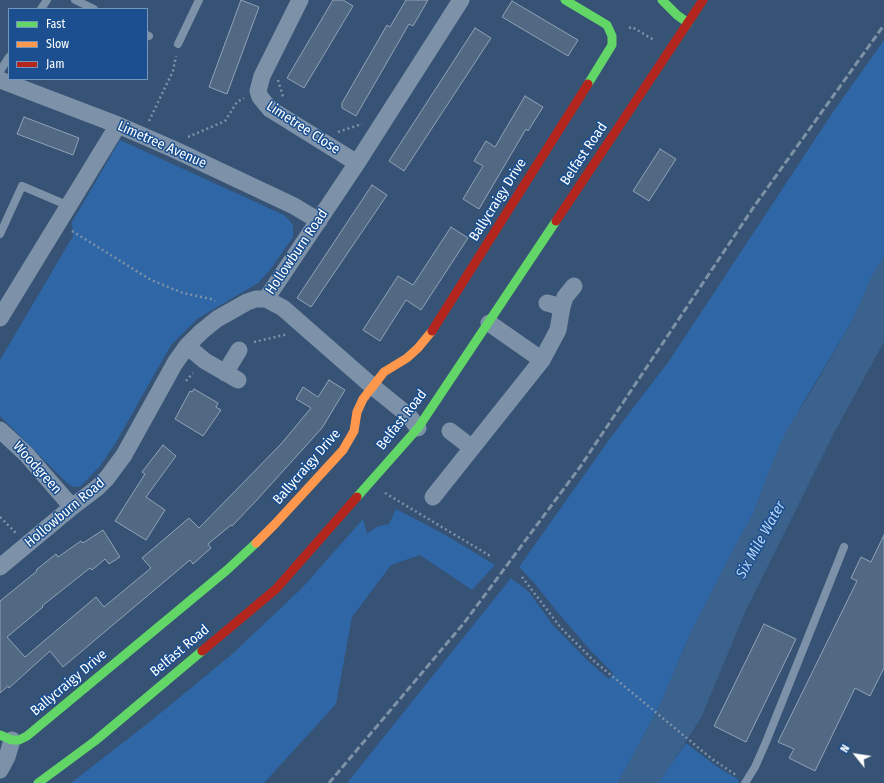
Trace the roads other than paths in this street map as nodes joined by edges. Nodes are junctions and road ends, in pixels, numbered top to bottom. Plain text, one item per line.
1 (75, 0) edge
2 (199, 0) edge
3 (300, 0) edge
4 (461, 0) edge
5 (565, 0) edge
6 (662, 0) edge
7 (703, 0) edge
8 (92, 8) edge
9 (688, 23) junction
10 (178, 44) road end
11 (8, 59) edge
12 (0, 71) edge
13 (0, 80) edge
14 (118, 125) junction
15 (357, 163) junction
16 (69, 206) junction
17 (319, 221) junction
18 (0, 234) edge
19 (574, 286) dead end
20 (266, 299) junction
21 (0, 318) edge
22 (489, 323) junction
23 (187, 346) junction
24 (239, 350) road end
25 (542, 360) junction
26 (372, 386) junction
27 (418, 428) junction
28 (0, 430) edge
29 (450, 431) dead end
30 (472, 448) junction
31 (433, 497) dead end
32 (72, 507) junction
33 (844, 547) dead end
34 (0, 567) edge
35 (6, 737) edge
36 (0, 770) edge
37 (742, 780) edge
38 (38, 783) edge

1 - 8 lane
2 - 10 lane
3 - 15 street, Limetree Close
4 - 15 street, Hollowburn Road
5 - 26 main road, Ballycraigy Drive
6 - 9 main road
7 - 9 main road, Belfast Road
9 - 22 main road, Belfast Road
11 - 12 lane
13 - 14 street, Limetree Avenue
14 - 16 street
14 - 17 street, Limetree Avenue
15 - 17 street, Hollowburn Road
16 - 18 lane
16 - 21 street
17 - 20 street, Hollowburn Road
19 - 25 street
20 - 23 street, Hollowburn Road
20 - 26 street
22 - 25 street
22 - 27 main road, Belfast Road
23 - 24 street
23 - 32 street, Hollowburn Road
25 - 30 street
26 - 27 street
26 - 35 main road, Ballycraigy Drive
27 - 38 main road, Belfast Road
28 - 32 street, Woodgreen
29 - 30 street
30 - 31 street
32 - 34 street, Hollowburn Road
33 - 37 lane
35 - 36 street

